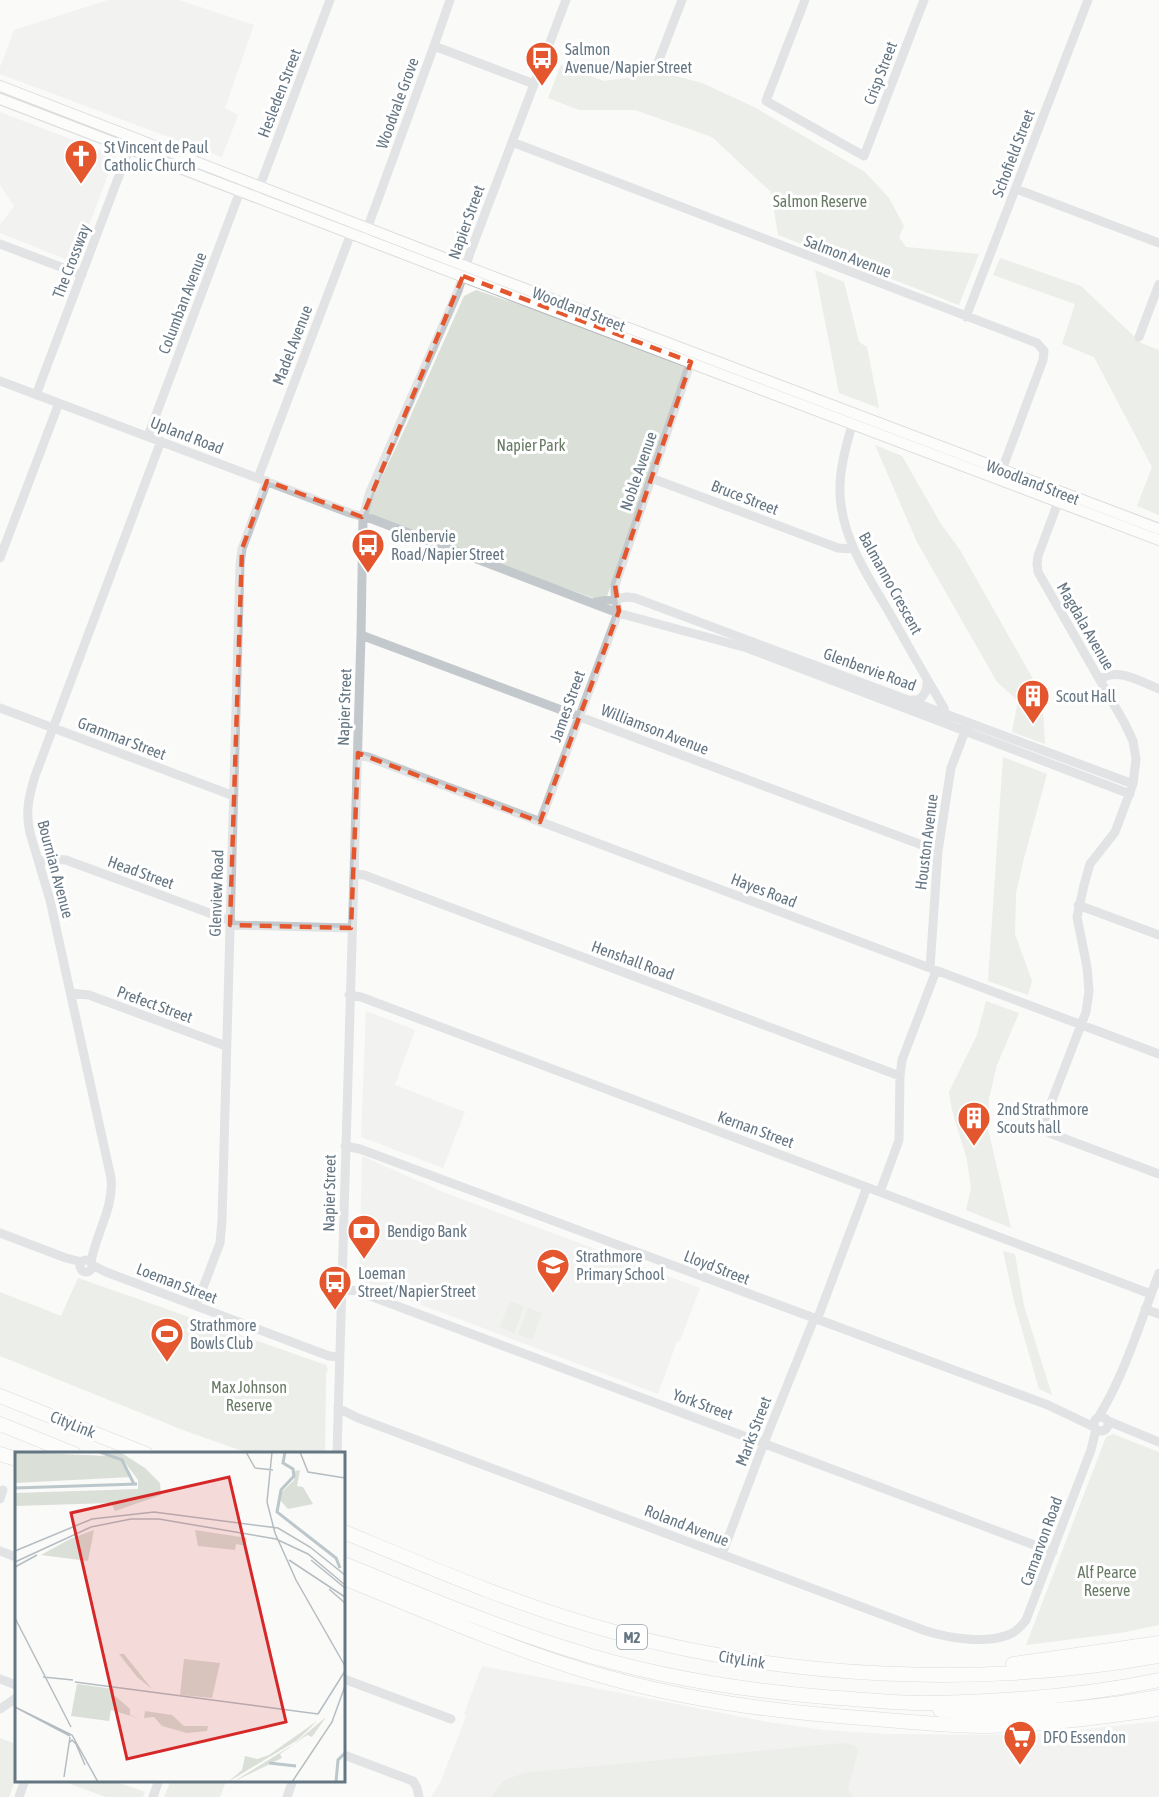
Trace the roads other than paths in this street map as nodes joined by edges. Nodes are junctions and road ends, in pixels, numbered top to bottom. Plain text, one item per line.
1 (330, 0) edge
2 (450, 0) edge
3 (566, 0) edge
4 (682, 0) edge
5 (805, 0) edge
6 (924, 0) edge
7 (1088, 0) edge
8 (434, 46) junction
9 (657, 65) dead end
10 (534, 84) junction
11 (0, 86) edge
12 (0, 99) edge
13 (134, 137) junction
14 (512, 142) junction
15 (130, 149) junction
16 (242, 185) junction
17 (1016, 189) junction
18 (258, 191) junction
19 (353, 228) junction
20 (365, 233) junction
21 (1159, 243) edge
22 (0, 244) edge
23 (464, 271) junction
24 (82, 275) junction
25 (1159, 284) edge
26 (966, 317) junction
27 (1138, 337) dead end
28 (693, 358) junction
29 (0, 381) edge
30 (36, 395) junction
31 (59, 403) junction
32 (854, 419) junction
33 (147, 436) junction
34 (161, 441) junction
35 (1000, 474) junction
36 (651, 478) junction
37 (262, 480) junction
38 (1060, 497) junction
39 (363, 517) junction
40 (1159, 529) edge
41 (849, 539) junction
42 (1159, 540) edge
43 (828, 544) junction
44 (854, 549) junction
45 (0, 558) edge
46 (616, 600) junction
47 (593, 603) junction
48 (618, 613) junction
49 (361, 635) junction
50 (927, 679) junction
51 (1100, 680) junction
52 (1159, 689) edge
53 (907, 699) junction
54 (0, 708) edge
55 (579, 717) junction
56 (944, 718) junction
57 (966, 727) junction
58 (53, 728) junction
59 (357, 755) junction
60 (1132, 789) junction
61 (234, 796) junction
62 (540, 822) junction
63 (938, 851) junction
64 (39, 862) junction
65 (354, 874) junction
66 (1078, 905) junction
67 (231, 923) junction
68 (351, 928) junction
69 (1159, 935) edge
70 (933, 970) junction
71 (71, 993) junction
72 (350, 995) junction
73 (1081, 1025) junction
74 (226, 1046) junction
75 (1159, 1054) edge
76 (900, 1076) junction
77 (345, 1146) junction
78 (1159, 1174) edge
79 (867, 1187) junction
80 (880, 1192) junction
81 (0, 1233) edge
82 (87, 1264) junction
83 (1159, 1273) edge
84 (342, 1289) junction
85 (1151, 1294) junction
86 (196, 1306) junction
87 (1145, 1309) junction
88 (1159, 1314) edge
89 (816, 1319) junction
90 (340, 1357) junction
91 (0, 1396) edge
92 (338, 1413) junction
93 (0, 1424) edge
94 (1101, 1424) junction
95 (1159, 1442) edge
96 (764, 1443) junction
97 (69, 1452) edge
98 (141, 1452) edge
99 (337, 1452) edge
100 (0, 1454) edge
101 (15, 1459) edge
102 (345, 1532) edge
103 (0, 1551) edge
104 (1053, 1552) junction
105 (722, 1554) junction
106 (15, 1557) edge
107 (345, 1564) edge
108 (345, 1578) edge
109 (1010, 1635) joint
110 (1159, 1644) edge
111 (1159, 1656) edge
112 (937, 1674) junction
113 (0, 1679) edge
114 (345, 1679) edge
115 (1159, 1680) edge
116 (15, 1685) edge
117 (1159, 1697) edge
118 (15, 1699) edge
119 (864, 1700) junction
120 (0, 1709) edge
121 (1159, 1709) edge
122 (451, 1719) dead end
123 (345, 1755) edge
124 (24, 1782) edge
125 (158, 1782) edge
126 (292, 1782) edge
127 (418, 1793) edge
128 (19, 1797) edge
129 (153, 1797) edge
130 (287, 1797) edge

1 - 18 street, Hesleden Street
2 - 8 street
3 - 10 street, Napier Street
4 - 9 street
5 - 6 street, Crisp Street
7 - 17 street, Schofield Street
8 - 10 street, Woodvale Grove
8 - 20 street, Woodvale Grove
10 - 14 street, Napier Street
11 - 13 main road, Woodland Street
12 - 15 main road, Woodland Street
13 - 15 street, The Crossway
13 - 16 main road, Woodland Street
14 - 23 street, Napier Street
14 - 26 street, Salmon Avenue
15 - 16 main road, Woodland Street
15 - 24 street, The Crossway
16 - 18 main road, Woodland Street
16 - 33 street, Columban Avenue
17 - 21 street
17 - 26 street, Schofield Street
18 - 19 main road, Woodland Street
19 - 20 main road, Woodland Street
19 - 37 street, Madel Avenue
20 - 23 main road, Woodland Street
22 - 24 street
23 - 28 main road, Woodland Street
23 - 39 street, Napier Street
24 - 30 street, The Crossway
25 - 27 street
26 - 35 street, Salmon Avenue
28 - 32 main road, Woodland Street
28 - 36 street, Noble Avenue
29 - 30 street, Upland Road
30 - 31 street, Upland Road
31 - 33 street, Upland Road
31 - 45 street
32 - 35 main road, Woodland Street
32 - 41 street, Balmanno Crescent
33 - 34 street, Upland Road
34 - 37 street, Upland Road
34 - 58 street, Bournian Avenue
35 - 38 main road, Woodland Street
36 - 43 street, Bruce Street
36 - 46 street, Noble Avenue
37 - 39 street, Upland Road
37 - 61 street, Glenview Road
38 - 40 main road, Woodland Street
38 - 42 main road, Woodland Street
38 - 51 street, Magdala Avenue
39 - 47 street, Glenbervie Road
39 - 49 street, Napier Street
41 - 43 street
41 - 44 street, Balmanno Crescent
43 - 44 street, Bruce Street
44 - 50 street, Balmanno Crescent
46 - 47 street, Glenbervie Road
46 - 48 street, James Street
46 - 53 street, Glenbervie Road
47 - 48 street, Glenbervie Road
48 - 55 street, James Street
48 - 56 street, Glenbervie Road
49 - 55 street, Williamson Avenue
49 - 59 street, Napier Street
50 - 53 street
50 - 56 street, Balmanno Crescent
51 - 52 street
51 - 60 street, Magdala Avenue
53 - 56 street, Glenbervie Road
54 - 58 street, Grammar Street
55 - 62 street, James Street
55 - 63 street, Williamson Avenue
56 - 57 street, Glenbervie Road
57 - 60 street, Glenbervie Road
57 - 63 street, Houston Avenue
58 - 61 street, Grammar Street
58 - 64 street, Bournian Avenue
59 - 62 street, Hayes Road
59 - 65 street, Napier Street
60 - 66 street, Magdala Avenue
61 - 67 street, Glenview Road
62 - 70 street, Hayes Road
63 - 70 street, Houston Avenue
64 - 67 street, Head Street
64 - 71 street, Bournian Avenue
65 - 68 street, Napier Street
65 - 76 street, Henshall Road
66 - 69 street
66 - 73 street, Magdala Avenue
67 - 68 street, Head Street
67 - 74 street, Glenview Road
68 - 72 street, Napier Street
70 - 73 street, Hayes Road
70 - 76 street, Houston Avenue
71 - 74 street, Prefect Street
71 - 82 street, Bournian Avenue
72 - 77 street, Napier Street
72 - 79 street, Kernan Street
73 - 75 street, Hayes Road
73 - 78 street, Magdala Avenue
74 - 86 street, Glenview Road
76 - 80 street, Houston Avenue
77 - 84 street, Napier Street
77 - 89 street, Lloyd Street
79 - 80 street, Kernan Street
79 - 89 street, Marks Street
80 - 85 street, Kernan Street
81 - 82 street, Loeman Street
82 - 86 street, Loeman Street
83 - 85 street, Carnarvon Road
84 - 90 street, Napier Street
84 - 96 street, York Street
85 - 87 street, Carnarvon Road
86 - 90 street, Loeman Street
87 - 88 street
87 - 94 street, Carnarvon Road
89 - 94 street, Lloyd Street
89 - 96 street, Marks Street
90 - 92 street, Napier Street
91 - 98 highway, CityLink
92 - 99 street, Napier Street
92 - 105 street, Roland Avenue
93 - 97 highway, CityLink
94 - 95 street
94 - 104 street, Carnarvon Road
96 - 104 street, York Street
96 - 105 street, Marks Street
100 - 101 highway
102 - 112 highway, CityLink / M2
103 - 106 street
104 - 109 street, Carnarvon Road
105 - 109 street, Roland Avenue
107 - 119 highway, CityLink / M2
108 - 121 highway
110 - 112 highway
111 - 112 highway, CityLink / M2
113 - 116 street
114 - 122 street
115 - 119 highway, CityLink / M2
117 - 119 highway
118 - 120 street
123 - 127 street
124 - 128 street
125 - 129 street
126 - 130 street

